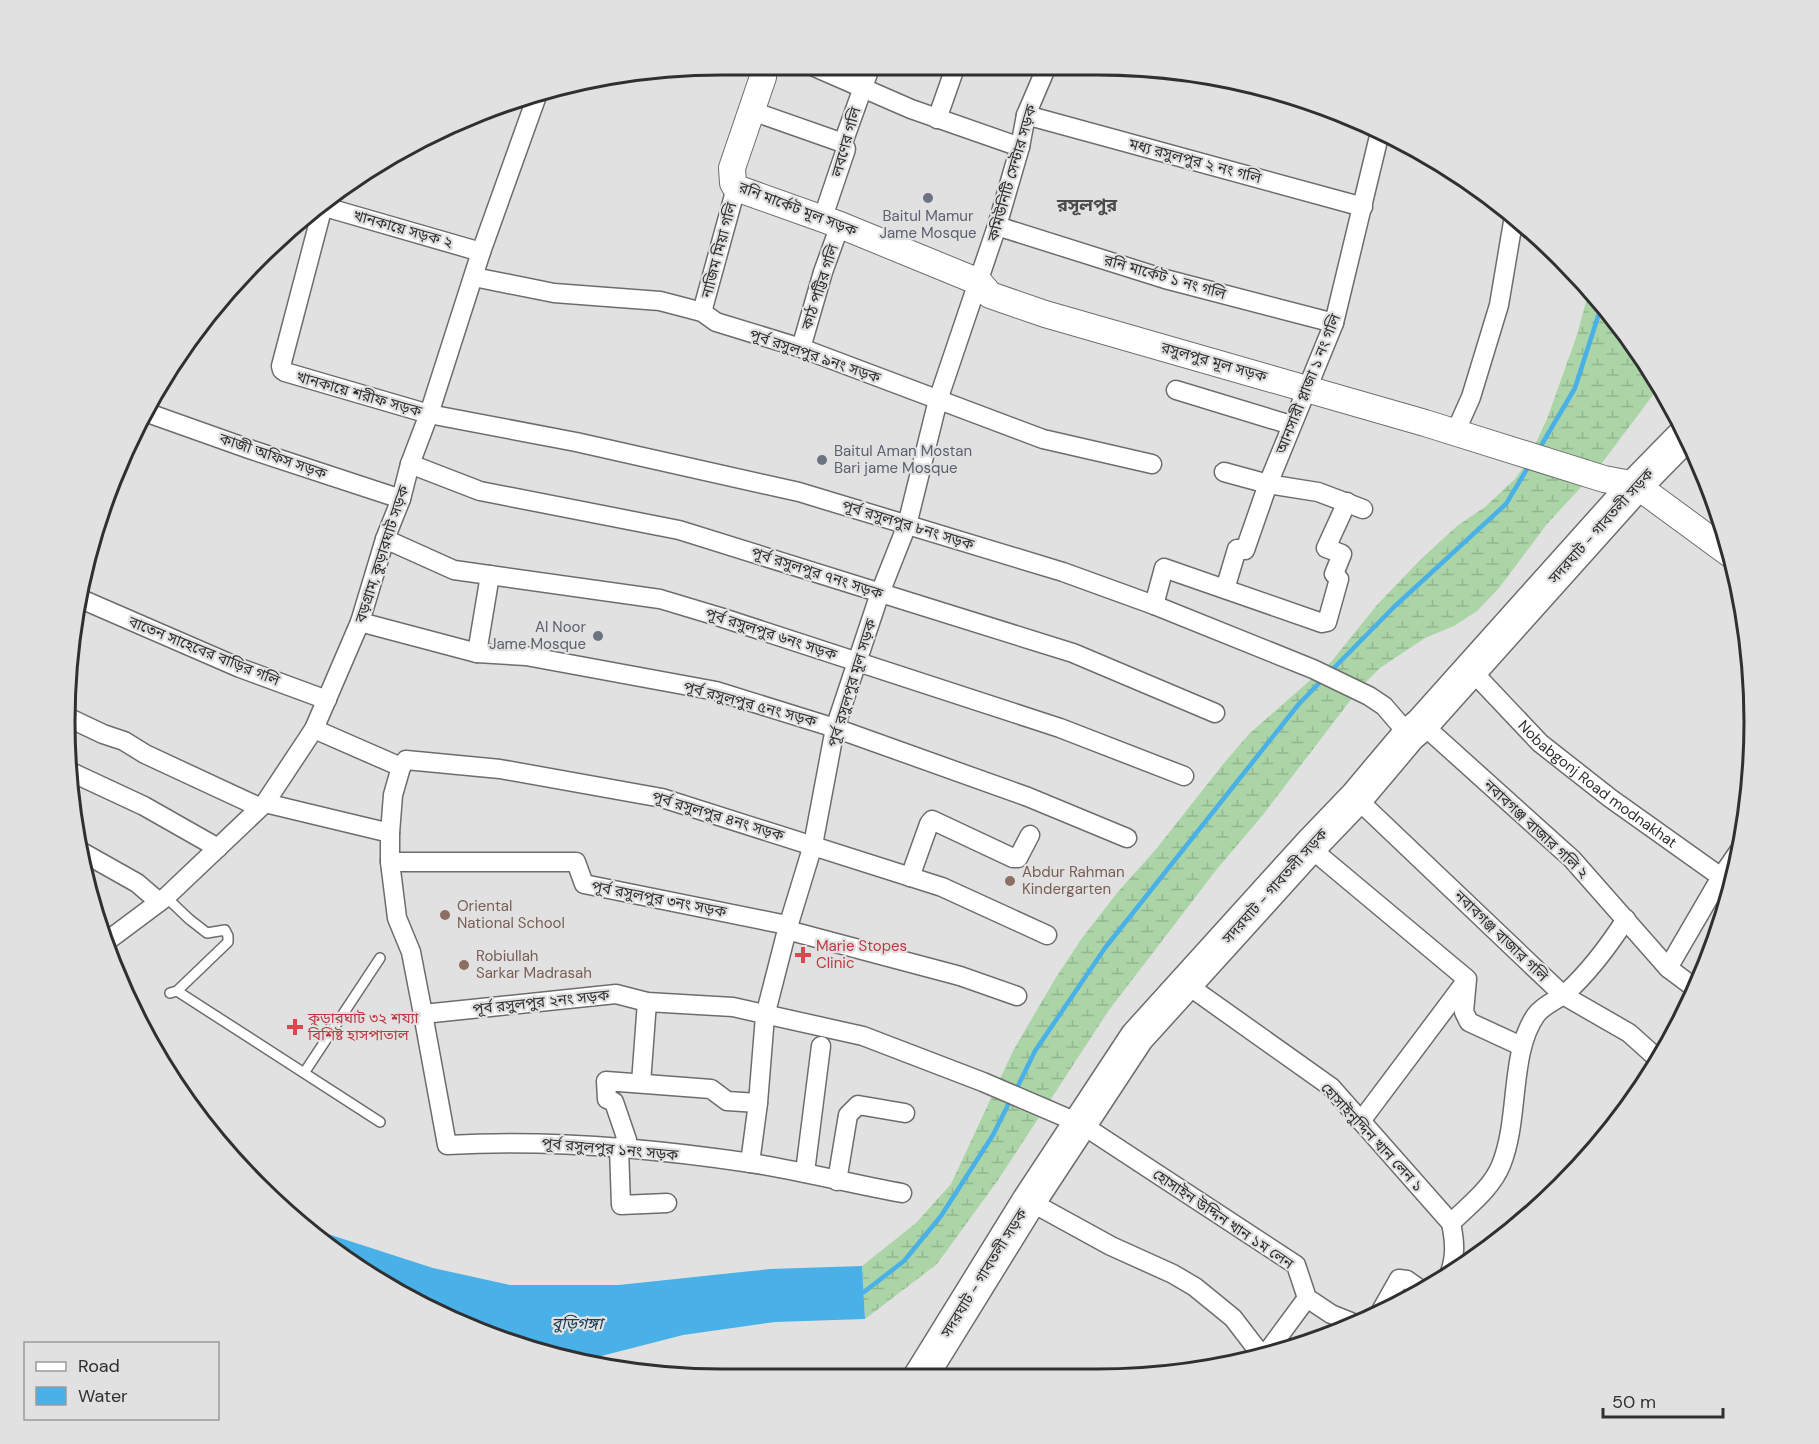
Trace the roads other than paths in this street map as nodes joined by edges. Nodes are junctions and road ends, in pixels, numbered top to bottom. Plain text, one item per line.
1 (763, 75) edge
2 (834, 75) edge
3 (867, 75) edge
4 (952, 75) edge
5 (1043, 75) edge
6 (863, 87) junction
7 (534, 103) edge
8 (752, 111) junction
9 (1026, 115) junction
10 (937, 119) junction
11 (1378, 140) edge
12 (843, 143) junction
13 (1020, 147) junction
14 (736, 188) junction
15 (1363, 207) junction
16 (330, 208) edge
17 (321, 215) edge
18 (831, 223) junction
19 (997, 226) junction
20 (1512, 226) edge
21 (481, 252) junction
22 (474, 277) junction
23 (979, 282) junction
24 (702, 312) junction
25 (1334, 323) junction
26 (801, 348) junction
27 (1306, 389) junction
28 (1176, 390) dead end
29 (938, 400) junction
30 (429, 414) junction
31 (153, 415) edge
32 (1292, 425) junction
33 (1455, 433) junction
34 (1679, 441) edge
35 (410, 464) junction
36 (1152, 464) dead end
37 (1224, 472) dead end
38 (1268, 484) junction
39 (1636, 485) junction
40 (401, 499) junction
41 (907, 525) junction
42 (385, 539) junction
43 (1719, 546) edge
44 (490, 575) junction
45 (1225, 589) junction
46 (880, 593) junction
47 (86, 601) edge
48 (1155, 605) junction
49 (360, 622) junction
50 (477, 653) junction
51 (857, 661) junction
52 (1471, 670) junction
53 (1369, 696) joint
54 (327, 700) junction
55 (1215, 712) dead end
56 (75, 721) edge
57 (835, 728) junction
58 (314, 729) junction
59 (1416, 730) junction
60 (401, 767) junction
61 (77, 775) edge
62 (1184, 776) dead end
63 (1356, 798) junction
64 (262, 805) junction
65 (390, 833) junction
66 (1030, 835) dead end
67 (1127, 838) dead end
68 (813, 845) junction
69 (1309, 847) junction
70 (218, 848) junction
71 (89, 856) edge
72 (390, 862) junction
73 (910, 877) junction
74 (1724, 881) edge
75 (1721, 891) edge
76 (162, 899) junction
77 (1626, 919) junction
78 (787, 930) junction
79 (1047, 935) dead end
80 (112, 937) edge
81 (380, 958) dead end
82 (1668, 968) junction
83 (1467, 979) junction
84 (1689, 983) edge
85 (1186, 984) junction
86 (1563, 995) junction
87 (1017, 996) dead end
88 (647, 1002) junction
89 (423, 1014) junction
90 (765, 1016) junction
91 (821, 1046) dead end
92 (1521, 1046) junction
93 (1652, 1054) edge
94 (304, 1073) junction
95 (983, 1082) joint
96 (640, 1083) junction
97 (759, 1103) junction
98 (905, 1113) dead end
99 (1073, 1121) junction
100 (1360, 1121) junction
101 (380, 1122) dead end
102 (619, 1148) junction
103 (750, 1163) junction
104 (805, 1173) junction
105 (837, 1181) junction
106 (902, 1193) dead end
107 (1029, 1201) junction
108 (667, 1203) dead end
109 (1451, 1223) junction
110 (1453, 1262) edge
111 (1415, 1285) edge
112 (1307, 1298) junction
113 (1388, 1299) edge
114 (1345, 1320) edge
115 (1275, 1344) edge
116 (1257, 1349) edge
117 (925, 1369) edge

1 - 8 street, রনি মার্কেট মূল সড়ক
2 - 6 street
3 - 6 street, লবণের গলি
4 - 10 street
5 - 9 street, কমিউনিটি সেন্টার সড়ক
6 - 10 street
6 - 12 street, লবণের গলি
7 - 21 street, বড়গ্রাম, কুড়ারঘাট সড়ক
8 - 12 street
8 - 14 street, রনি মার্কেট মূল সড়ক
9 - 13 street, কমিউনিটি সেন্টার সড়ক
9 - 15 street, মধ্য রসুলপুর ২ নং গলি
10 - 13 street
11 - 15 street, আনসারী প্লাজা ১ নং গলি
12 - 18 street, লবণের গলি
13 - 19 street, কমিউনিটি সেন্টার সড়ক
14 - 18 street, রনি মার্কেট মূল সড়ক
14 - 24 street, নাজিম মিয়া গলি
15 - 25 street, আনসারী প্লাজা ১ নং গলি
16 - 21 street, খানকায়ে সড়ক ২
17 - 30 street, খানকায়ে শরীফ সড়ক
18 - 23 street, রনি মার্কেট মূল সড়ক
18 - 26 street, কাঠ পট্টির গলি
19 - 23 street, কমিউনিটি সেন্টার সড়ক
19 - 25 street, রনি মার্কেট ১ নং গলি
20 - 33 street
21 - 22 street, বড়গ্রাম, কুড়ারঘাট সড়ক
22 - 24 street, পূর্ব রসুলপুর ৯নং সড়ক
22 - 30 street, বড়গ্রাম, কুড়ারঘাট সড়ক
23 - 27 street, রসুলপুর মূল সড়ক
23 - 29 street, পূর্ব রসুলপুর মূল সড়ক
24 - 26 street, পূর্ব রসুলপুর ৯নং সড়ক
25 - 27 street, আনসারী প্লাজা ১ নং গলি
26 - 29 street, পূর্ব রসুলপুর ৯নং সড়ক
27 - 32 street, আনসারী প্লাজা ১ নং গলি
27 - 33 street, রসুলপুর মূল সড়ক
28 - 32 street
29 - 36 street, পূর্ব রসুলপুর ৯নং সড়ক
29 - 41 street, পূর্ব রসুলপুর মূল সড়ক
30 - 35 street, বড়গ্রাম, কুড়ারঘাট সড়ক
30 - 41 street, পূর্ব রসুলপুর ৮নং সড়ক
31 - 40 street, কাজী অফিস সড়ক
32 - 38 street, আনসারী প্লাজা ১ নং গলি
33 - 39 street, রসুলপুর মূল সড়ক
34 - 39 highway, সদরঘাট - গাবতলী সড়ক
35 - 40 street, বড়গ্রাম, কুড়ারঘাট সড়ক
35 - 46 street, পূর্ব রসুলপুর ৭নং সড়ক
37 - 38 street
38 - 45 street, আনসারী প্লাজা ১ নং গলি
38 - 45 street
39 - 43 street
39 - 52 highway, সদরঘাট - গাবতলী সড়ক
40 - 42 street, বড়গ্রাম, কুড়ারঘাট সড়ক
41 - 46 street, পূর্ব রসুলপুর মূল সড়ক
41 - 48 street, পূর্ব রসুলপুর ৮নং সড়ক
42 - 44 street, পূর্ব রসুলপুর ৬নং সড়ক
42 - 49 street, বড়গ্রাম, কুড়ারঘাট সড়ক
44 - 50 street
44 - 51 street, পূর্ব রসুলপুর ৬নং সড়ক
45 - 48 street
46 - 51 street, পূর্ব রসুলপুর মূল সড়ক
46 - 55 street, পূর্ব রসুলপুর ৭নং সড়ক
47 - 54 street, বাতেন সাহেবের বাড়ির গলি
48 - 53 street, পূর্ব রসুলপুর ৮নং সড়ক
49 - 50 street, পূর্ব রসুলপুর ৫নং সড়ক
49 - 54 street, বড়গ্রাম, কুড়ারঘাট সড়ক
50 - 57 street, পূর্ব রসুলপুর ৫নং সড়ক
51 - 57 street, পূর্ব রসুলপুর মূল সড়ক
51 - 62 street, পূর্ব রসুলপুর ৬নং সড়ক
52 - 59 highway, সদরঘাট - গাবতলী সড়ক
52 - 74 street, Nobabgonj Road modnakhat
53 - 59 street, নবাবগঞ্জ বাজার গলি ২
54 - 58 street, বড়গ্রাম, কুড়ারঘাট সড়ক
56 - 64 street
57 - 67 street, পূর্ব রসুলপুর ৫নং সড়ক
57 - 68 street, পূর্ব রসুলপুর মূল সড়ক
58 - 60 street
58 - 64 street, বড়গ্রাম, কুড়ারঘাট সড়ক
59 - 63 highway, সদরঘাট - গাবতলী সড়ক
59 - 77 street, নবাবগঞ্জ বাজার গলি ২
60 - 65 street
60 - 68 street, পূর্ব রসুলপুর ৪নং সড়ক
61 - 70 street
63 - 69 highway, সদরঘাট - গাবতলী সড়ক
63 - 86 street, নবাবগঞ্জ বাজার গলি
64 - 65 street
64 - 70 street, বড়গ্রাম, কুড়ারঘাট সড়ক
65 - 72 street
66 - 73 street
68 - 73 street, পূর্ব রসুলপুর ৪নং সড়ক
68 - 78 street, পূর্ব রসুলপুর মূল সড়ক
69 - 83 street
69 - 85 highway, সদরঘাট - গাবতলী সড়ক
70 - 76 street, বড়গ্রাম, কুড়ারঘাট সড়ক
71 - 76 street
72 - 78 street, পূর্ব রসুলপুর ৩নং সড়ক
72 - 89 street
73 - 79 street, পূর্ব রসুলপুর ৪নং সড়ক
75 - 82 street
76 - 80 street, বড়গ্রাম, কুড়ারঘাট সড়ক
76 - 94 lane
77 - 82 street, নবাবগঞ্জ বাজার গলি ২
77 - 86 street
78 - 87 street, পূর্ব রসুলপুর ৩নং সড়ক
78 - 90 street, পূর্ব রসুলপুর মূল সড়ক
81 - 94 lane
82 - 84 street, নবাবগঞ্জ বাজার গলি ২
83 - 92 street
83 - 100 street
85 - 99 highway, সদরঘাট - গাবতলী সড়ক
85 - 100 street, হোসাইনুদ্দিন খান লেন ১
86 - 92 street
86 - 93 street, নবাবগঞ্জ বাজার গলি
88 - 89 street, পূর্ব রসুলপুর ২নং সড়ক
88 - 90 street, পূর্ব রসুলপুর ২নং সড়ক
88 - 96 street
89 - 102 street, পূর্ব রসুলপুর ১নং সড়ক
90 - 95 street, পূর্ব রসুলপুর ২নং সড়ক
90 - 97 street, পূর্ব রসুলপুর মূল সড়ক
91 - 104 street
92 - 109 street
94 - 101 lane
95 - 99 street, হোসাইন উদ্দিন খান ১ম লেন
96 - 97 street
96 - 102 street
97 - 103 street, পূর্ব রসুলপুর মূল সড়ক
98 - 105 street
99 - 107 highway, সদরঘাট - গাবতলী সড়ক
99 - 112 street, হোসাইন উদ্দিন খান ১ম লেন
100 - 109 street, হোসাইনুদ্দিন খান লেন ১
102 - 103 street, পূর্ব রসুলপুর ১নং সড়ক
102 - 108 street
103 - 104 street, পূর্ব রসুলপুর ১নং সড়ক
104 - 105 street, পূর্ব রসুলপুর ১নং সড়ক
105 - 106 street, পূর্ব রসুলপুর ১নং সড়ক
107 - 116 street
107 - 117 highway, সদরঘাট - গাবতলী সড়ক
109 - 110 street
111 - 113 street
112 - 114 street
112 - 115 street

